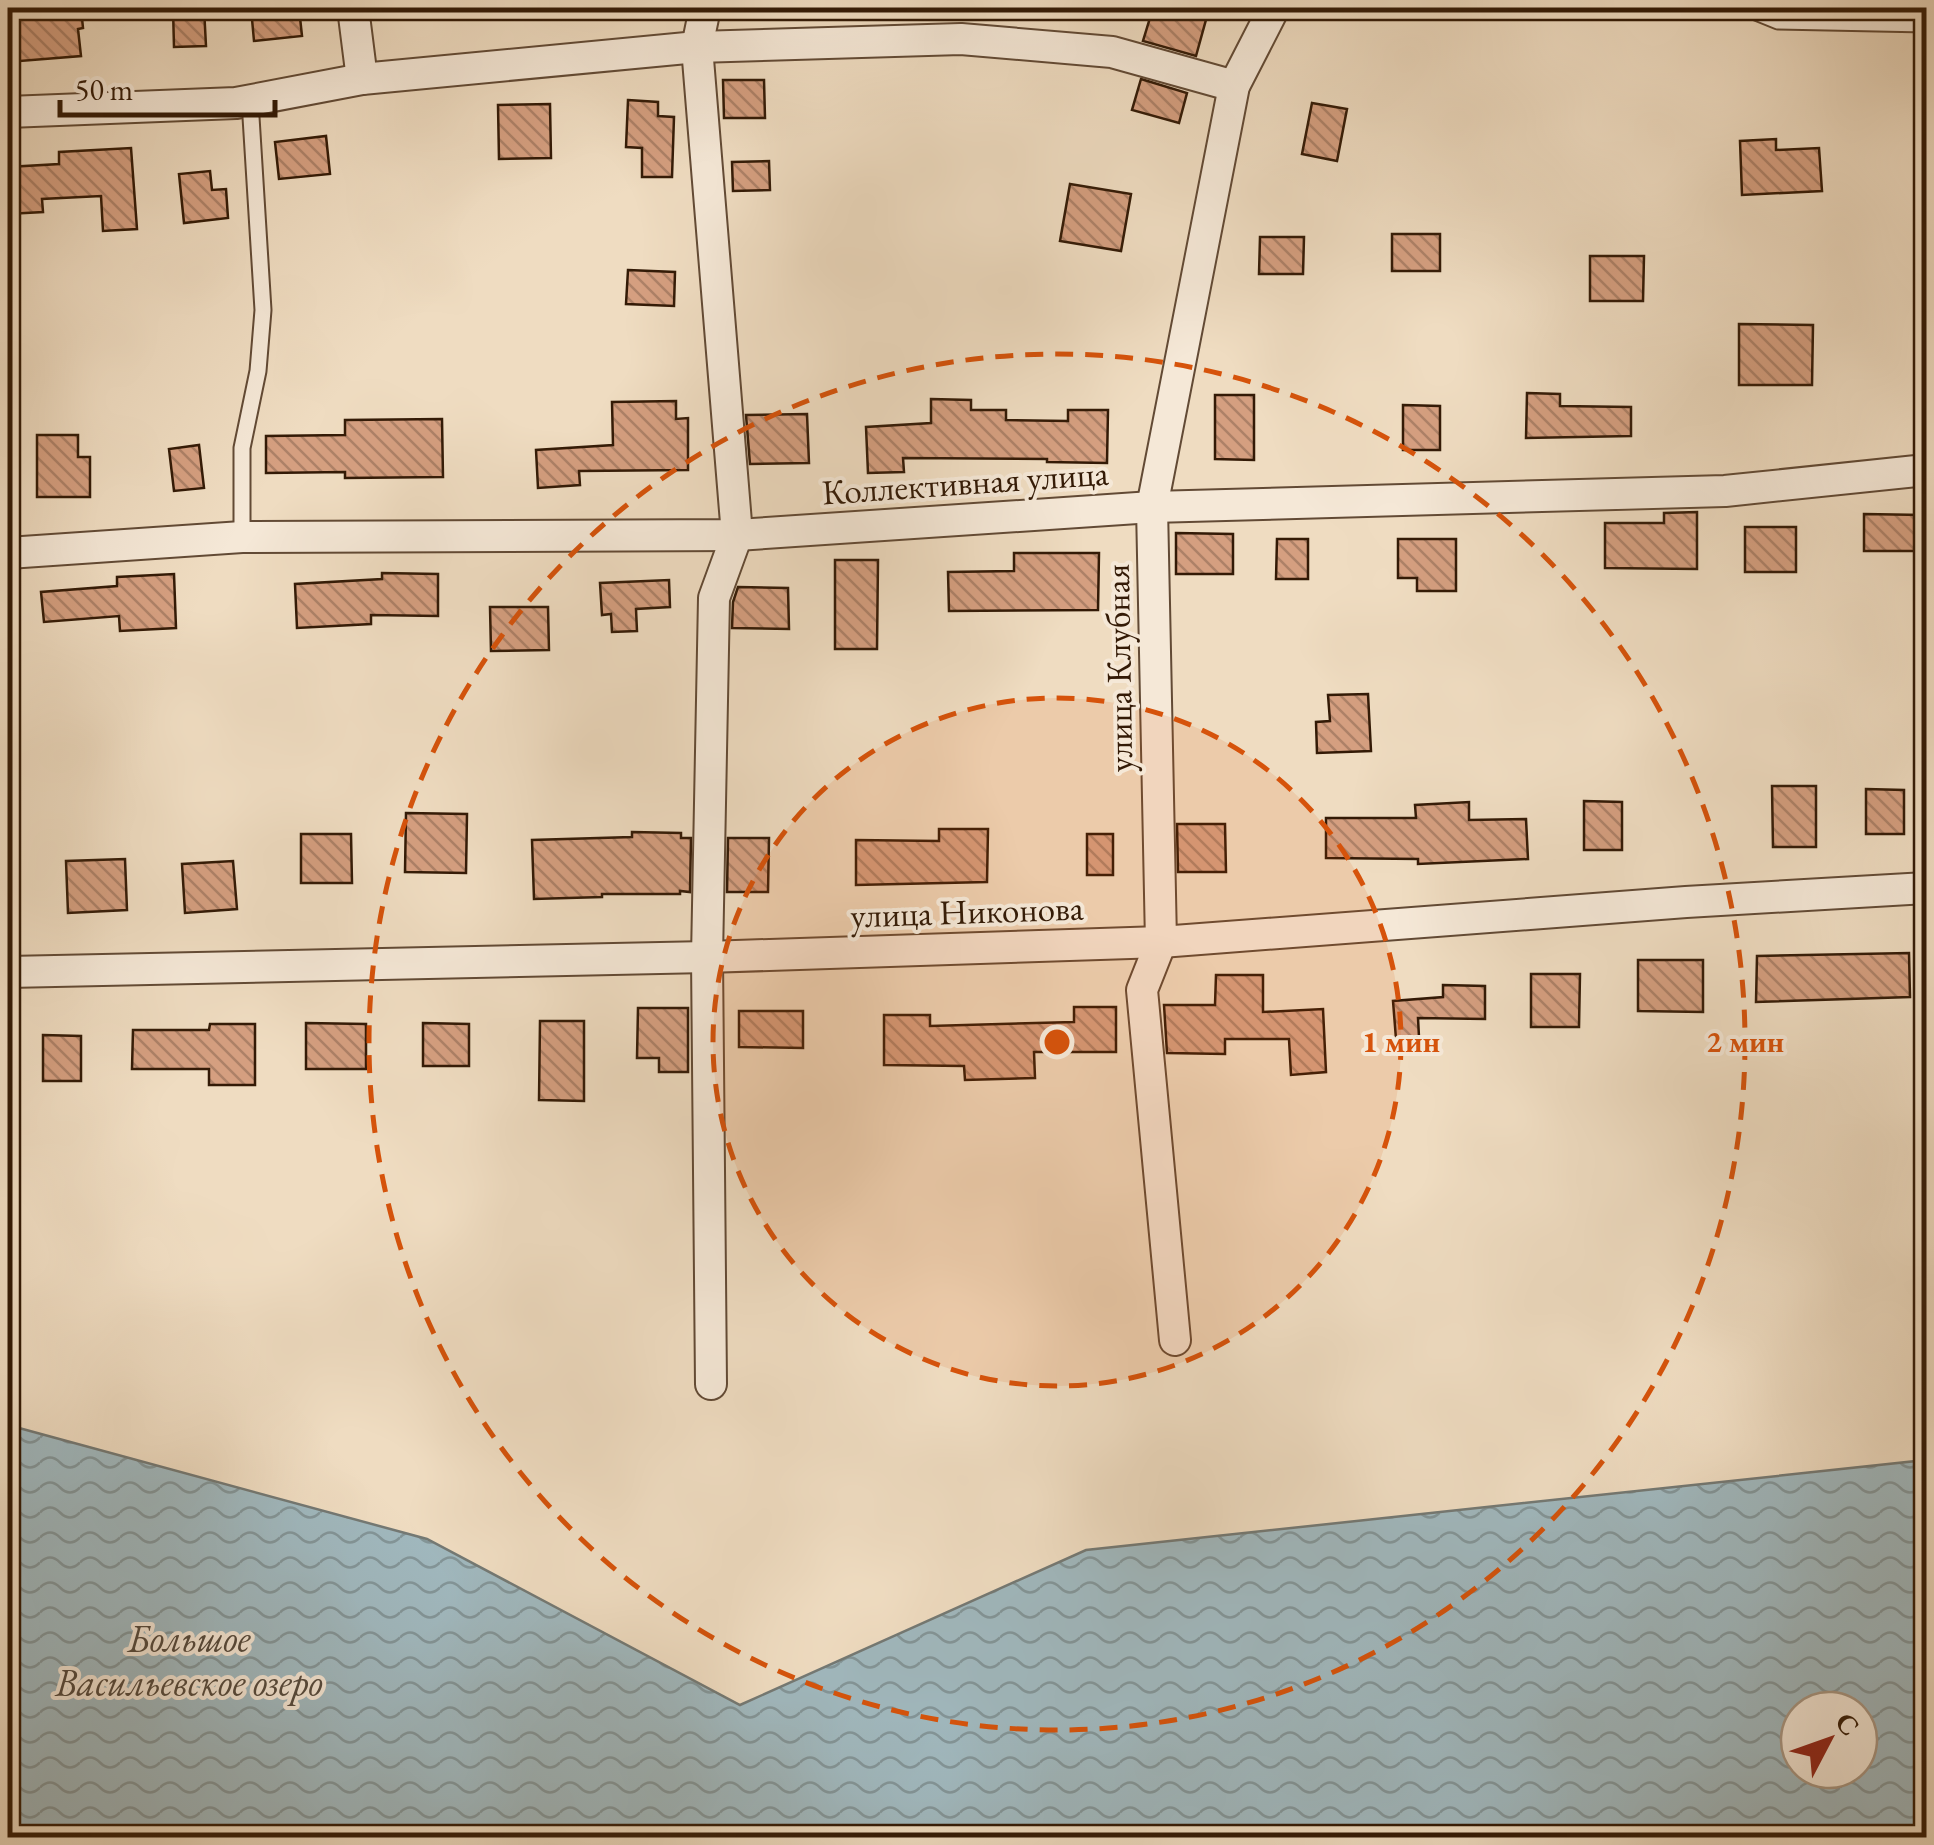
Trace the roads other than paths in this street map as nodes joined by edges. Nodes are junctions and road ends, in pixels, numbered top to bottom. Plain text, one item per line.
1 (352, 8) edge
2 (705, 8) edge
3 (1274, 8) edge
4 (1746, 8) edge
5 (1926, 24) edge
6 (698, 46) junction
7 (362, 78) junction
8 (1234, 86) junction
9 (250, 100) junction
10 (8, 112) edge
11 (1926, 470) edge
12 (1152, 507) junction
13 (737, 535) junction
14 (242, 537) junction
15 (8, 552) edge
16 (1926, 888) edge
17 (1160, 942) junction
18 (707, 957) junction
19 (8, 972) edge
20 (1175, 1340) dead end
21 (711, 1384) dead end

1 - 7 street
2 - 6 street
3 - 8 street, улица Клубная
4 - 5 lane
6 - 7 street
6 - 8 street
6 - 13 street
7 - 9 street
8 - 12 street, улица Клубная
9 - 10 street
9 - 14 lane
11 - 12 street, Коллективная улица
12 - 13 street, Коллективная улица
12 - 17 street, улица Клубная
13 - 14 street, Коллективная улица
13 - 18 street
14 - 15 street, Коллективная улица
16 - 17 street, улица Никонова
17 - 18 street, улица Никонова
17 - 20 street, улица Клубная
18 - 19 street, улица Никонова
18 - 21 street

